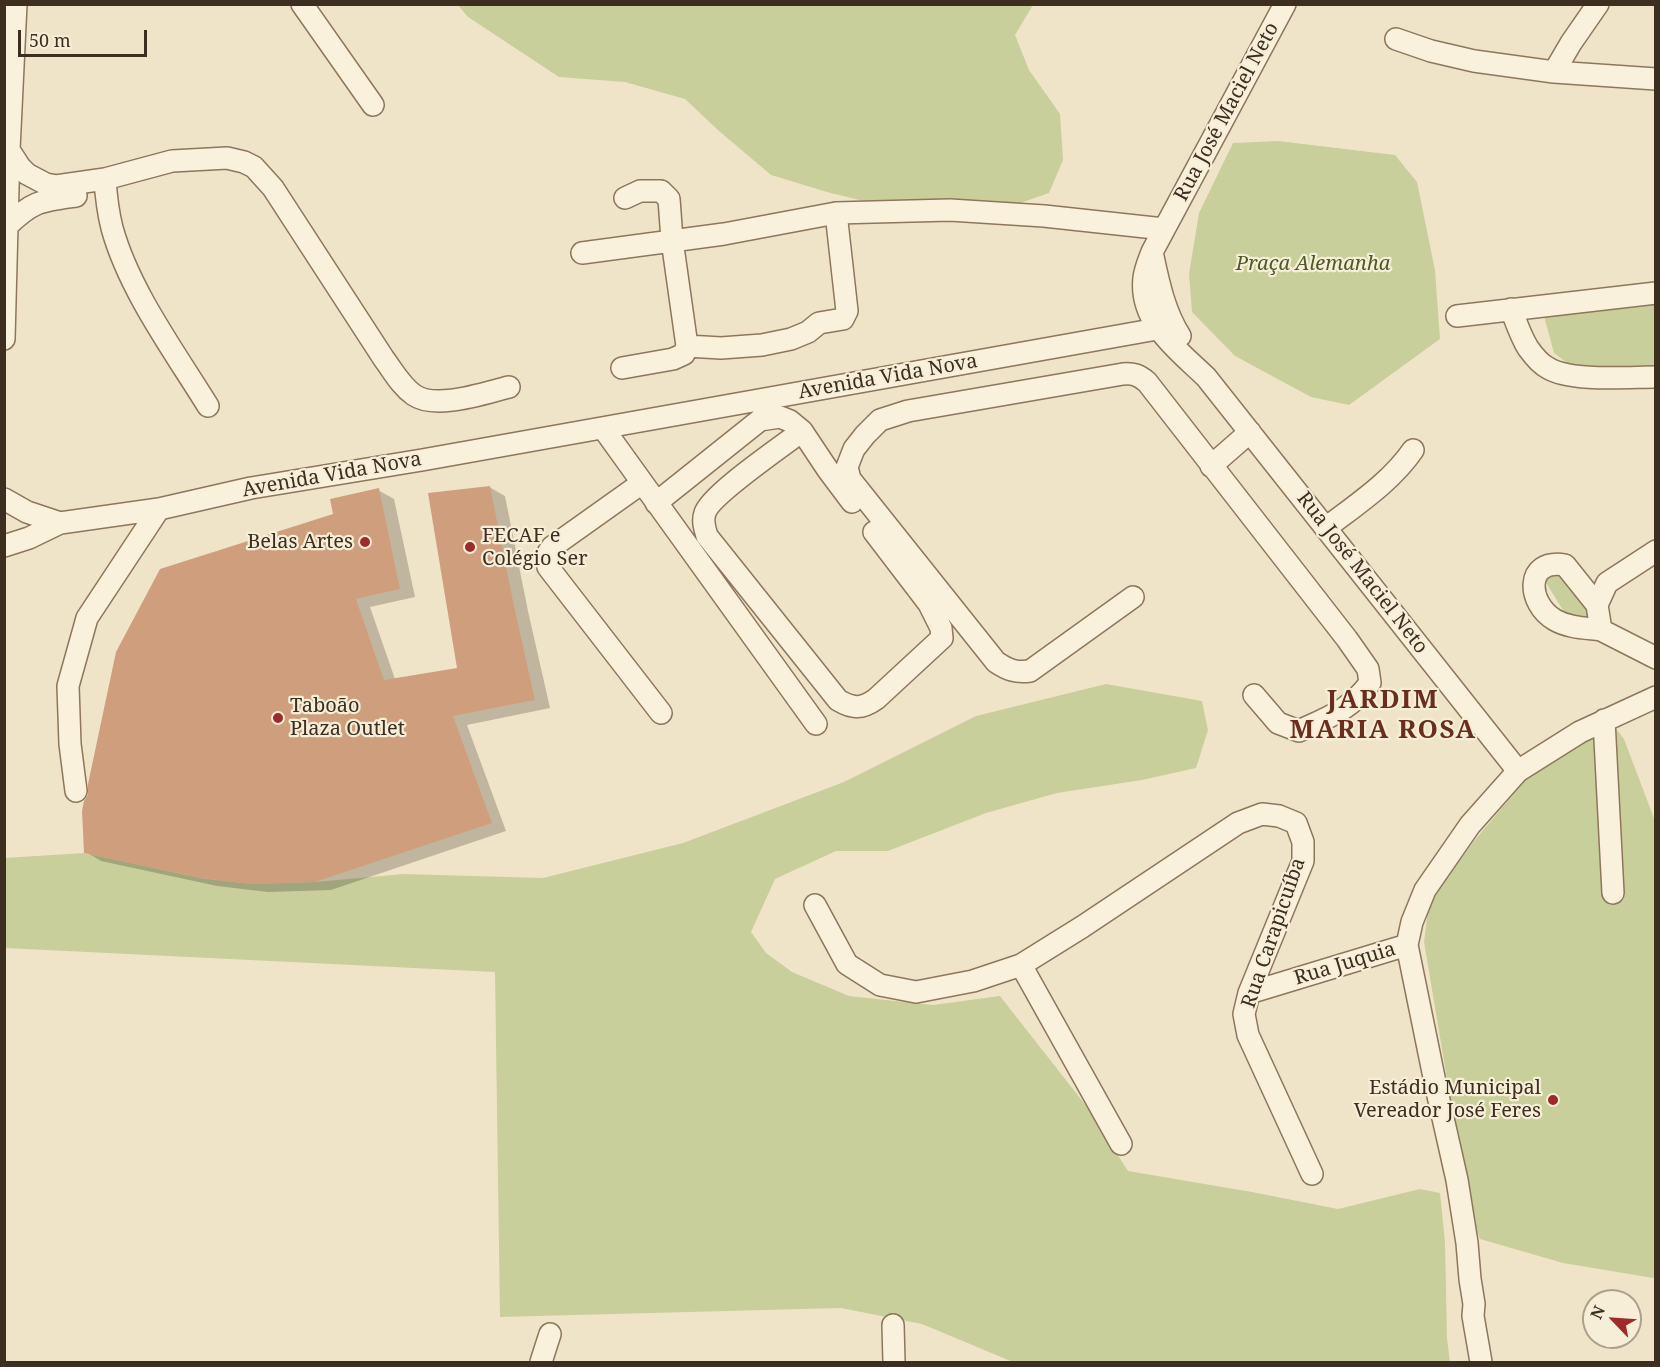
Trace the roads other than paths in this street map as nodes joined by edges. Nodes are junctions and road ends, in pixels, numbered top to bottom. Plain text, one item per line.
1 (16, 4) edge
2 (302, 4) edge
3 (1286, 4) edge
4 (1598, 4) edge
5 (1396, 39) dead end
6 (1554, 72) junction
7 (1656, 79) edge
8 (372, 105) dead end
9 (9, 150) junction
10 (105, 185) junction
11 (625, 198) dead end
12 (836, 213) junction
13 (7, 226) junction
14 (1164, 229) junction
15 (672, 240) junction
16 (582, 252) dead end
17 (1656, 293) edge
18 (1511, 309) junction
19 (1457, 316) dead end
20 (1165, 327) junction
21 (4, 339) edge
22 (687, 346) junction
23 (622, 368) dead end
24 (1656, 377) edge
25 (509, 387) dead end
26 (208, 406) dead end
27 (603, 428) junction
28 (802, 431) junction
29 (1250, 432) junction
30 (1413, 450) dead end
31 (1211, 466) junction
32 (642, 483) junction
33 (4, 499) edge
34 (656, 503) junction
35 (159, 509) junction
36 (60, 523) junction
37 (1326, 528) junction
38 (4, 546) edge
39 (1656, 551) edge
40 (1133, 597) dead end
41 (1597, 605) junction
42 (1601, 630) junction
43 (1656, 658) edge
44 (1254, 695) dead end
45 (1656, 697) edge
46 (661, 713) dead end
47 (1604, 720) junction
48 (816, 724) dead end
49 (1518, 771) junction
50 (76, 791) dead end
51 (1613, 893) dead end
52 (815, 905) dead end
53 (1407, 945) junction
54 (1021, 964) junction
55 (1249, 993) junction
56 (1121, 1144) dead end
57 (1312, 1174) dead end
58 (893, 1325) dead end
59 (550, 1334) dead end
60 (541, 1362) edge
61 (894, 1362) edge
62 (1481, 1362) edge

1 - 9 street
2 - 8 street
3 - 14 street, Rua José Maciel Neto
4 - 6 street
5 - 6 street
6 - 7 street
9 - 10 street
9 - 13 street
10 - 13 street
10 - 25 street
10 - 26 street
11 - 15 street
12 - 14 street
12 - 15 street
12 - 22 street
13 - 21 street
14 - 20 street, Rua José Maciel Neto
15 - 16 street
15 - 22 street
17 - 18 street
18 - 19 street
18 - 24 street
20 - 27 street, Avenida Vida Nova
20 - 29 street, Rua José Maciel Neto
22 - 23 street
27 - 32 street
27 - 35 street, Avenida Vida Nova
28 - 28 street
28 - 34 street
29 - 31 street
29 - 37 street, Rua José Maciel Neto
30 - 37 street
31 - 40 street
31 - 44 street
32 - 34 street
32 - 46 street
33 - 36 street, Avenida Vida Nova
34 - 48 street
35 - 36 street, Avenida Vida Nova
35 - 50 street
36 - 38 street, Avenida Vida Nova
37 - 49 street, Rua José Maciel Neto
39 - 41 street
41 - 42 street
41 - 42 street
42 - 43 street
45 - 47 street
47 - 49 street
47 - 51 street
49 - 53 street
52 - 54 street
53 - 55 street, Rua Juquia
53 - 62 street
54 - 55 street, Rua Carapicuíba
54 - 56 street
55 - 57 street, Rua Carapicuíba
58 - 61 street
59 - 60 street

